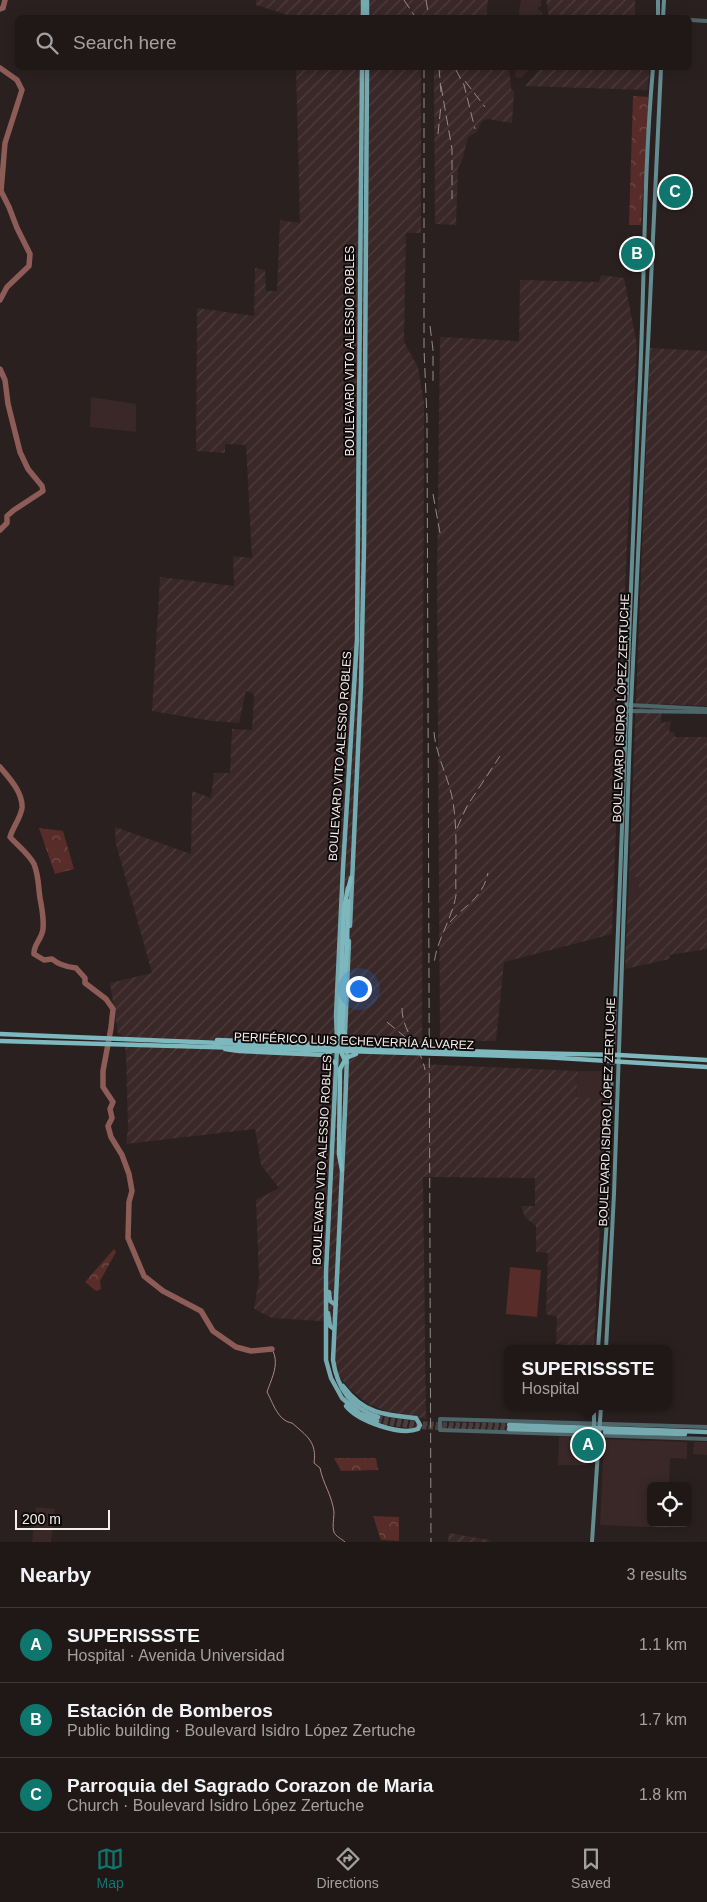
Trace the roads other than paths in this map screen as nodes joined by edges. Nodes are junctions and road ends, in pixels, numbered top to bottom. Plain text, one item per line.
1 (363, 0) edge
2 (367, 0) edge
3 (658, 0) edge
4 (664, 0) edge
5 (363, 15) edge
6 (367, 15) edge
7 (658, 15) edge
8 (663, 15) edge
9 (692, 20) edge
10 (707, 21) edge
11 (362, 70) edge
12 (367, 70) edge
13 (653, 70) edge
14 (661, 70) edge
15 (364, 159) junction
16 (638, 431) junction
17 (643, 432) junction
18 (635, 488) junction
19 (641, 488) junction
20 (633, 537) junction
21 (639, 537) junction
22 (625, 705) junction
23 (631, 705) junction
24 (707, 709) edge
25 (625, 711) junction
26 (631, 711) junction
27 (707, 712) edge
28 (356, 725) junction
29 (623, 851) junction
30 (351, 878) junction
31 (348, 888) junction
32 (0, 1034) edge
33 (0, 1041) edge
34 (118, 1042) junction
35 (211, 1042) junction
36 (323, 1044) junction
37 (337, 1045) junction
38 (244, 1046) junction
39 (222, 1047) junction
40 (365, 1050) junction
41 (612, 1054) junction
42 (619, 1054) junction
43 (325, 1055) junction
44 (544, 1055) junction
45 (347, 1056) junction
46 (355, 1056) dead end
47 (707, 1060) edge
48 (612, 1062) junction
49 (619, 1062) junction
50 (335, 1063) junction
51 (346, 1067) junction
52 (707, 1067) edge
53 (335, 1072) junction
54 (342, 1170) junction
55 (326, 1272) junction
56 (336, 1275) junction
57 (326, 1278) junction
58 (336, 1304) junction
59 (326, 1306) junction
60 (334, 1329) junction
61 (598, 1345) edge
62 (606, 1345) edge
63 (337, 1378) junction
64 (342, 1398) junction
65 (594, 1410) edge
66 (600, 1410) edge
67 (509, 1427) tunnel mouth
68 (707, 1427) edge
69 (597, 1431) junction
70 (707, 1433) edge
71 (707, 1439) edge
72 (592, 1542) edge

1 - 5 main road
2 - 6 main road
3 - 7 main road
4 - 8 main road
9 - 10 street
11 - 15 main road, BOULEVARD VITO ALESSIO ROBLES
12 - 15 main road, BOULEVARD VITO ALESSIO ROBLES
13 - 16 main road, BOULEVARD ISIDRO LÓPEZ ZERTUCHE
14 - 17 main road, BOULEVARD ISIDRO LÓPEZ ZERTUCHE
15 - 28 main road, BOULEVARD VITO ALESSIO ROBLES
16 - 17 main road
16 - 18 main road, BOULEVARD ISIDRO LÓPEZ ZERTUCHE
17 - 19 main road, BOULEVARD ISIDRO LÓPEZ ZERTUCHE
18 - 19 main road
18 - 20 main road, BOULEVARD ISIDRO LÓPEZ ZERTUCHE
19 - 21 main road, BOULEVARD ISIDRO LÓPEZ ZERTUCHE
20 - 21 main road
20 - 22 main road, BOULEVARD ISIDRO LÓPEZ ZERTUCHE
21 - 23 main road, BOULEVARD ISIDRO LÓPEZ ZERTUCHE
22 - 23 street
22 - 25 main road, BOULEVARD ISIDRO LÓPEZ ZERTUCHE
23 - 24 street
23 - 26 main road, BOULEVARD ISIDRO LÓPEZ ZERTUCHE
25 - 26 street
25 - 29 main road, BOULEVARD ISIDRO LÓPEZ ZERTUCHE
26 - 27 street
26 - 29 main road, BOULEVARD ISIDRO LÓPEZ ZERTUCHE
28 - 30 main road, BOULEVARD VITO ALESSIO ROBLES
28 - 37 main road, BOULEVARD VITO ALESSIO ROBLES
29 - 41 main road, BOULEVARD ISIDRO LÓPEZ ZERTUCHE
29 - 42 main road, BOULEVARD ISIDRO LÓPEZ ZERTUCHE
30 - 31 highway
30 - 45 main road, BOULEVARD VITO ALESSIO ROBLES
31 - 37 highway
31 - 40 highway, bridge
32 - 34 highway, PERIFÉRICO LUIS ECHEVERRÍA ÁLVAREZ
33 - 34 highway, PERIFÉRICO LUIS ECHEVERRÍA ÁLVAREZ
34 - 35 highway, PERIFÉRICO LUIS ECHEVERRÍA ÁLVAREZ
34 - 39 highway, PERIFÉRICO LUIS ECHEVERRÍA ÁLVAREZ
35 - 36 highway
35 - 38 highway, PERIFÉRICO LUIS ECHEVERRÍA ÁLVAREZ
36 - 37 highway
36 - 43 highway
37 - 43 highway
37 - 45 main road
37 - 50 main road, BOULEVARD VITO ALESSIO ROBLES
37 - 51 highway
38 - 39 highway, PERIFÉRICO LUIS ECHEVERRÍA ÁLVAREZ
38 - 40 highway, PERIFÉRICO LUIS ECHEVERRÍA ÁLVAREZ, bridge
39 - 43 highway
40 - 44 highway, PERIFÉRICO LUIS ECHEVERRÍA ÁLVAREZ, bridge
40 - 54 highway, bridge
41 - 42 highway, PERIFÉRICO LUIS ECHEVERRÍA ÁLVAREZ
41 - 44 highway, PERIFÉRICO LUIS ECHEVERRÍA ÁLVAREZ
41 - 48 main road, BOULEVARD ISIDRO LÓPEZ ZERTUCHE
42 - 47 highway, PERIFÉRICO LUIS ECHEVERRÍA ÁLVAREZ
42 - 49 main road, BOULEVARD ISIDRO LÓPEZ ZERTUCHE
43 - 50 highway
44 - 48 highway, PERIFÉRICO LUIS ECHEVERRÍA ÁLVAREZ
45 - 51 main road, BOULEVARD VITO ALESSIO ROBLES
46 - 51 main road
48 - 49 highway, PERIFÉRICO LUIS ECHEVERRÍA ÁLVAREZ
48 - 61 main road, BOULEVARD ISIDRO LÓPEZ ZERTUCHE
49 - 52 highway, PERIFÉRICO LUIS ECHEVERRÍA ÁLVAREZ
49 - 62 main road, BOULEVARD ISIDRO LÓPEZ ZERTUCHE
50 - 53 main road, BOULEVARD VITO ALESSIO ROBLES
51 - 53 main road
51 - 54 main road, BOULEVARD VITO ALESSIO ROBLES
53 - 55 main road, BOULEVARD VITO ALESSIO ROBLES
54 - 56 main road, BOULEVARD VITO ALESSIO ROBLES
55 - 56 main road
55 - 57 main road, BOULEVARD VITO ALESSIO ROBLES
56 - 58 main road, BOULEVARD VITO ALESSIO ROBLES
57 - 58 main road
57 - 59 main road, BOULEVARD VITO ALESSIO ROBLES
58 - 60 main road, BOULEVARD VITO ALESSIO ROBLES
59 - 60 main road
59 - 64 main road, BOULEVARD VITO ALESSIO ROBLES
60 - 63 main road, BOULEVARD VITO ALESSIO ROBLES
63 - 64 main road, BOULEVARD VITO ALESSIO ROBLES
63 - 64 main road
65 - 69 main road
66 - 69 main road
67 - 69 main road
68 - 69 street
69 - 69 street
69 - 70 main road
69 - 71 street
69 - 72 main road

